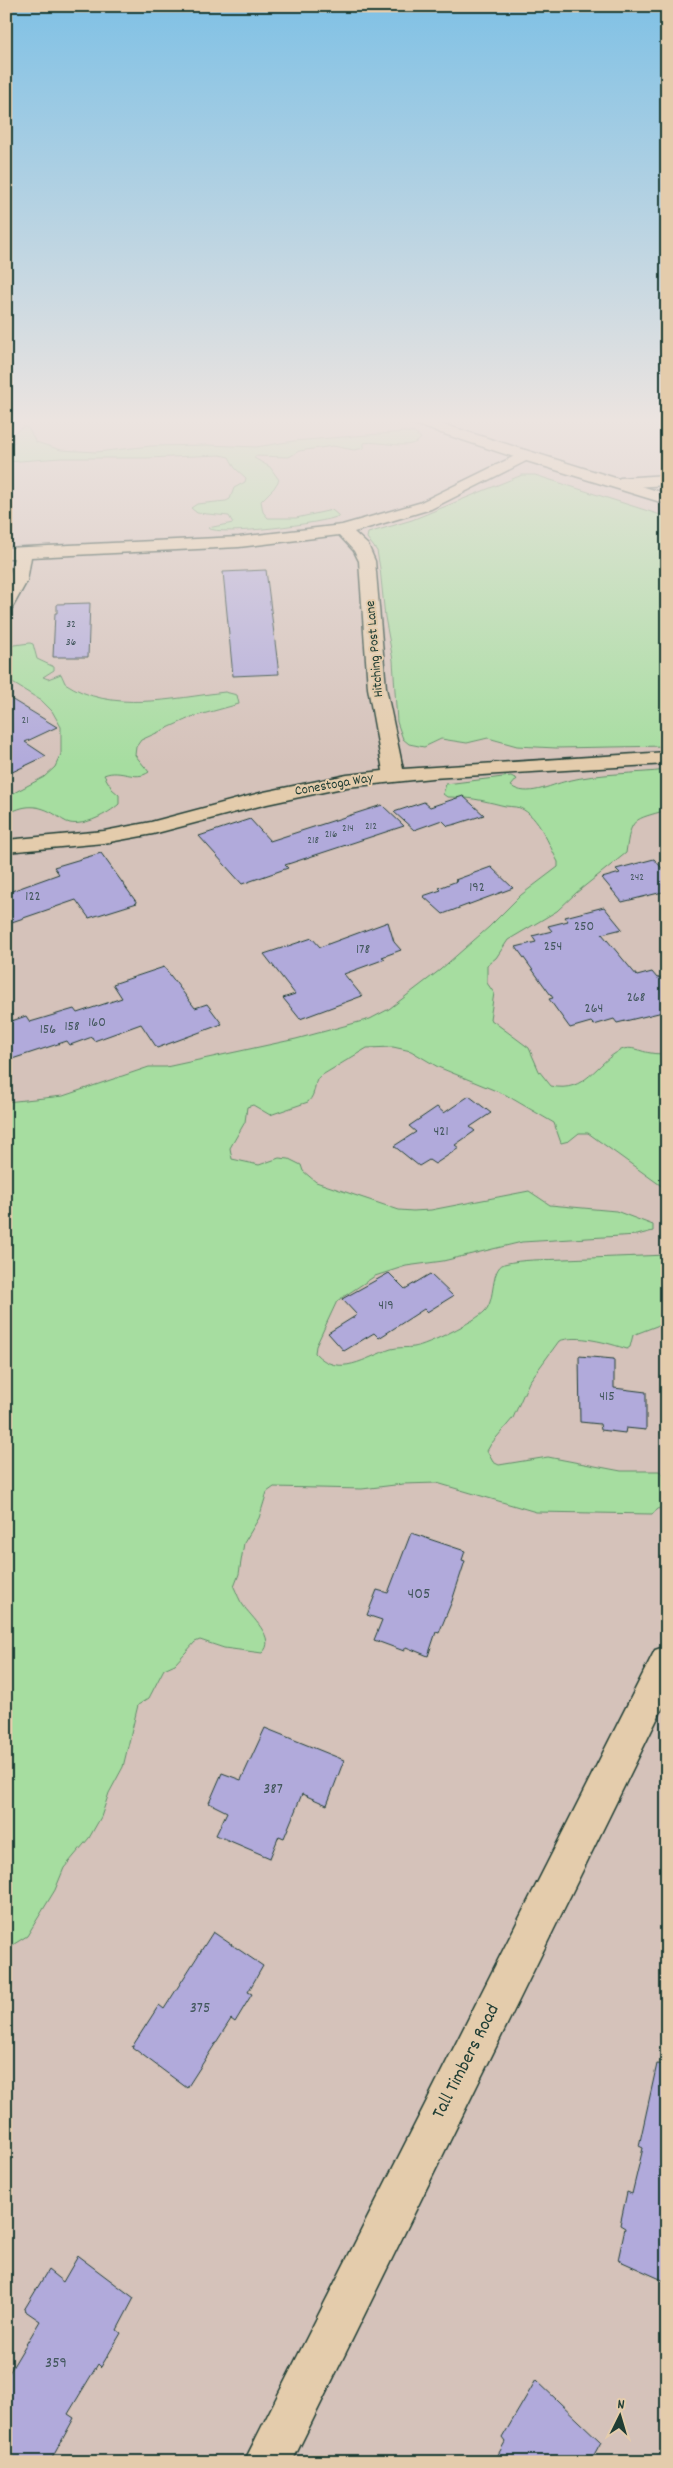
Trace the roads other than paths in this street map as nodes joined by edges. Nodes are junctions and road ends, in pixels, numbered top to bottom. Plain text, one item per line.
1 (298, 535) edge
2 (347, 535) edge
3 (15, 552) edge
4 (6, 604) edge
5 (667, 758) edge
6 (394, 775) junction
7 (6, 846) edge
8 (667, 1662) edge
9 (267, 2462) edge

1 - 3 street
2 - 6 street, Hitching Post Lane
3 - 4 street
5 - 6 street, Conestoga Way
6 - 7 street, Conestoga Way
8 - 9 street, Tall Timbers Road

